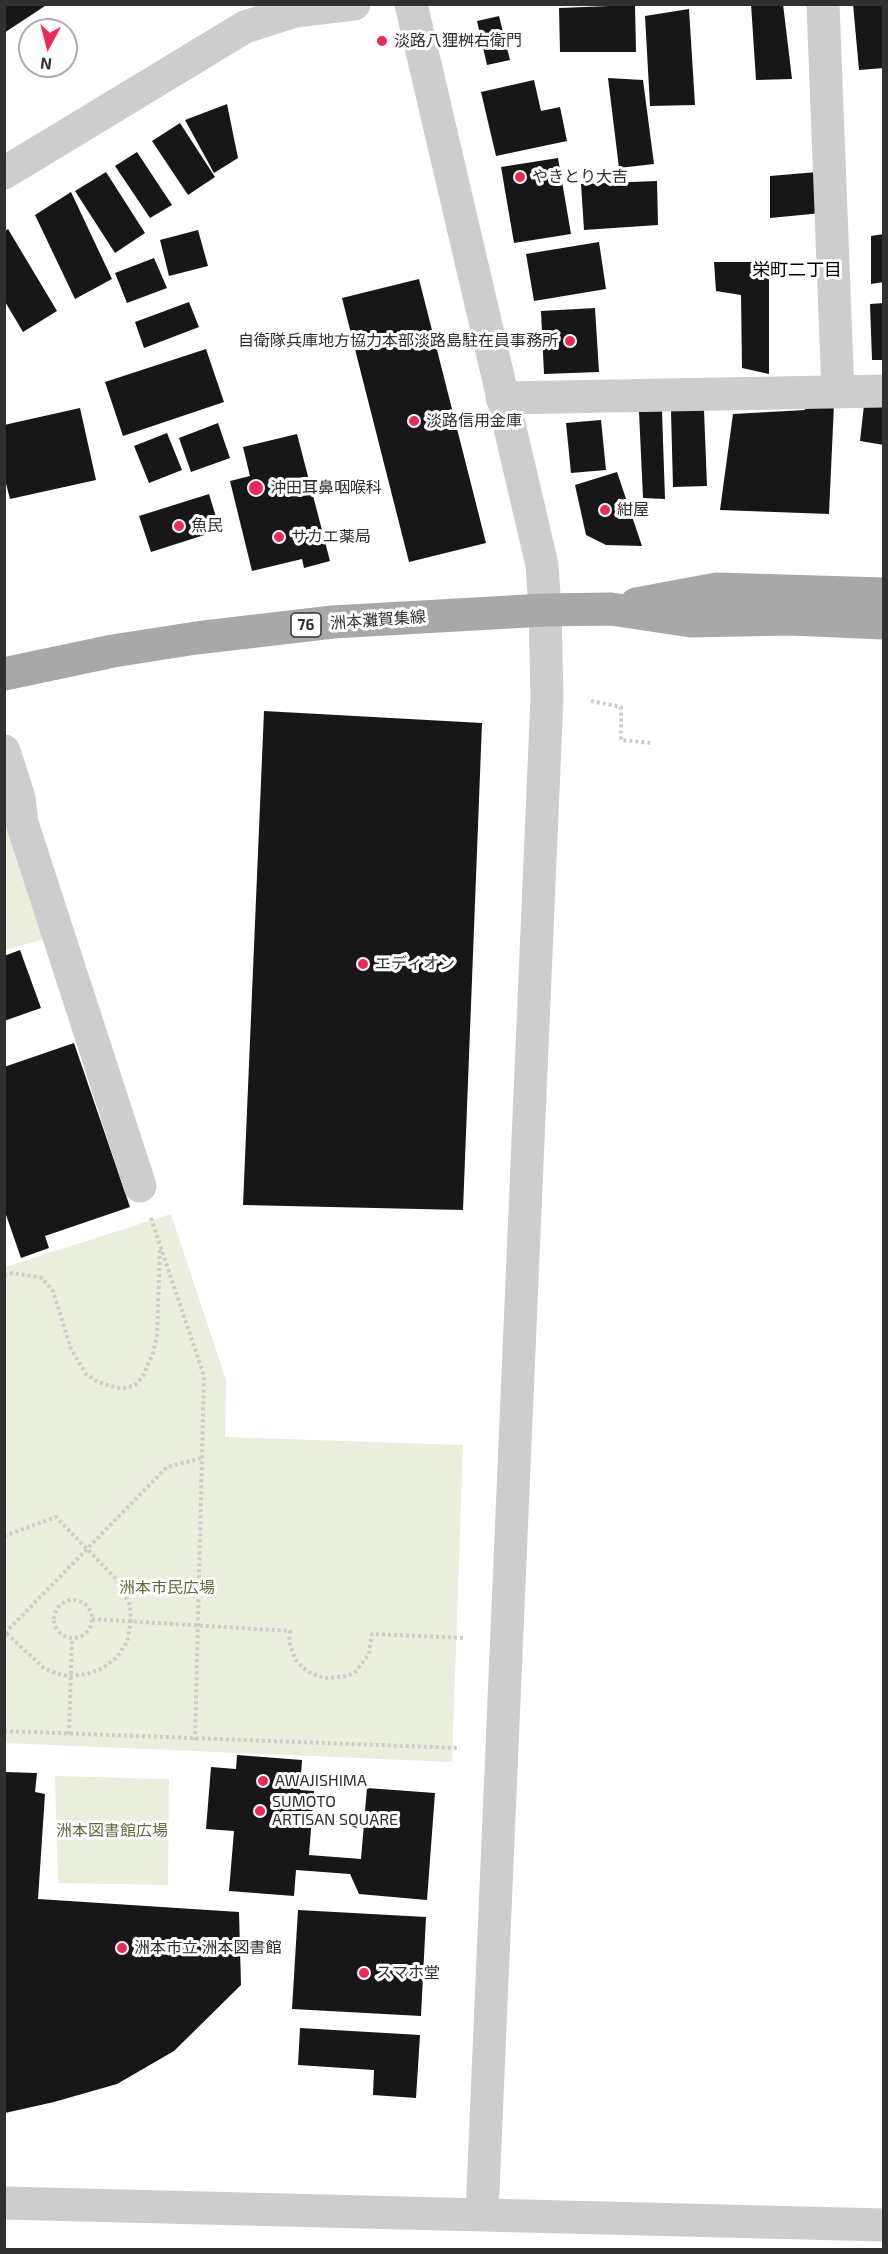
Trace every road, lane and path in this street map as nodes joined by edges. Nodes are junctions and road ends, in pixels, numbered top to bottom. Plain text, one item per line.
1 (354, 4) edge
2 (411, 4) edge
3 (823, 4) edge
4 (4, 173) edge
5 (884, 391) edge
6 (838, 392) junction
7 (502, 399) junction
8 (884, 594) edge
9 (611, 609) junction
10 (545, 610) junction
11 (884, 623) edge
12 (4, 674) edge
13 (591, 701) dead end
14 (653, 743) dead end
15 (4, 751) edge
16 (140, 1186) dead end
17 (4, 1275) edge
18 (202, 1457) junction
19 (4, 1536) edge
20 (87, 1549) junction
21 (92, 1619) junction
22 (131, 1621) junction
23 (198, 1626) junction
24 (5, 1633) edge
25 (72, 1638) junction
26 (465, 1638) dead end
27 (71, 1676) junction
28 (4, 1731) edge
29 (69, 1734) junction
30 (195, 1740) junction
31 (460, 1748) dead end
32 (4, 2203) edge
33 (482, 2214) junction
34 (884, 2225) edge

1 - 4 street
2 - 7 street
3 - 6 street
5 - 6 street
6 - 7 street
7 - 10 street
8 - 9 main road, 洲本灘賀集線 / 76
9 - 10 main road, 洲本灘賀集線 / 76
9 - 11 main road, 洲本灘賀集線 / 76
10 - 12 main road, 洲本灘賀集線 / 76
10 - 33 street
13 - 14 path
15 - 16 street
17 - 18 path
18 - 20 path
18 - 23 path
19 - 20 path
20 - 22 path
20 - 24 path
21 - 22 path
21 - 25 path
21 - 25 path
22 - 23 path
22 - 27 path
23 - 26 path
23 - 30 path
24 - 27 path
25 - 27 path
27 - 29 path
28 - 29 path
29 - 30 path
30 - 31 path
32 - 33 street
33 - 34 street

